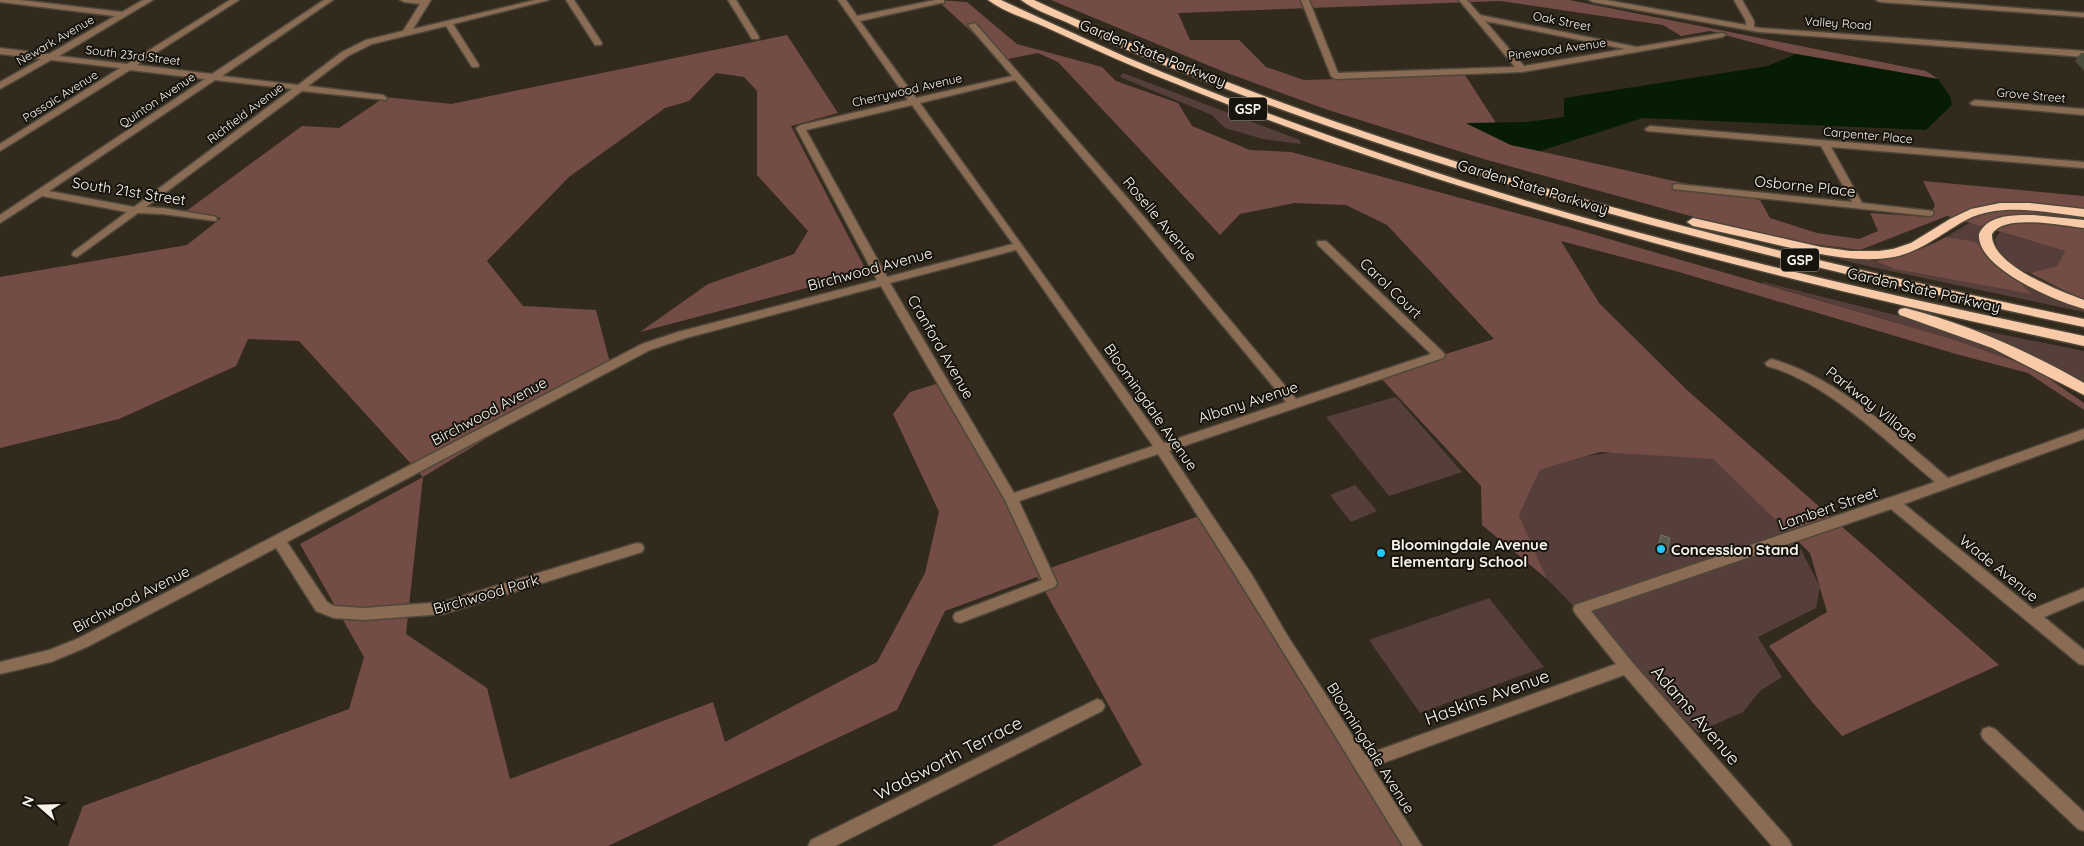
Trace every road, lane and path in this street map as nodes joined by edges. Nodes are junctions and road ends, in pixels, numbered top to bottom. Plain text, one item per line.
1 (0, 0) edge
2 (149, 0) edge
3 (235, 0) edge
4 (329, 0) edge
5 (404, 0) edge
6 (514, 0) edge
7 (545, 0) edge
8 (570, 0) edge
9 (732, 0) edge
10 (842, 0) edge
11 (993, 0) edge
12 (1026, 0) edge
13 (1304, 0) edge
14 (1463, 0) edge
15 (1593, 0) edge
16 (1738, 0) edge
17 (1880, 0) edge
18 (426, 1) edge
19 (941, 1) edge
20 (510, 8) junction
21 (123, 15) junction
22 (2084, 15) edge
23 (1478, 17) junction
24 (856, 19) junction
25 (448, 23) junction
26 (972, 25) dead end
27 (1750, 29) junction
28 (406, 33) junction
29 (1722, 35) dead end
30 (755, 37) dead end
31 (598, 43) dead end
32 (1640, 49) junction
33 (0, 51) edge
34 (2084, 54) edge
35 (50, 57) junction
36 (474, 65) dead end
37 (129, 67) junction
38 (1522, 69) junction
39 (1019, 77) junction
40 (213, 78) junction
41 (0, 86) edge
42 (298, 88) junction
43 (383, 98) dead end
44 (914, 102) junction
45 (1975, 103) dead end
46 (2084, 112) edge
47 (801, 128) joint
48 (1650, 130) dead end
49 (1824, 143) junction
50 (0, 148) edge
51 (2084, 165) edge
52 (1519, 183) junction
53 (1677, 188) dead end
54 (41, 193) junction
55 (1860, 206) junction
56 (136, 210) junction
57 (1929, 213) dead end
58 (2084, 213) edge
59 (0, 220) edge
60 (212, 220) dead end
61 (2084, 224) edge
62 (1322, 243) dead end
63 (1019, 246) junction
64 (77, 254) dead end
65 (1741, 262) junction
66 (884, 282) junction
67 (2084, 304) edge
68 (2084, 323) edge
69 (2084, 341) edge
70 (1439, 355) joint
71 (1771, 363) dead end
72 (2084, 390) edge
73 (1294, 404) junction
74 (2084, 434) edge
75 (1161, 448) junction
76 (1946, 484) junction
77 (1011, 499) junction
78 (1893, 503) junction
79 (278, 540) junction
80 (638, 548) dead end
81 (2084, 594) edge
82 (1580, 609) joint
83 (2032, 616) junction
84 (960, 617) dead end
85 (2084, 659) edge
86 (1627, 667) junction
87 (0, 668) edge
88 (1097, 706) dead end
89 (1989, 734) dead end
90 (1361, 764) junction
91 (2084, 823) edge
92 (816, 846) edge
93 (1413, 846) edge
94 (1783, 846) edge

1 - 21 street
2 - 21 street, Newark Avenue
3 - 37 street, Passaic Avenue
4 - 40 street, Quinton Avenue
5 - 18 street
6 - 20 street
7 - 20 street, Richfield Avenue
8 - 31 street
9 - 30 street
10 - 24 street, Bloomingdale Avenue
11 - 65 highway, Garden State Parkway / GSP
12 - 52 highway, Garden State Parkway / GSP
13 - 38 street, Pinewood Avenue
14 - 23 street
15 - 27 street, Valley Road
16 - 27 street
17 - 22 street
18 - 28 street
19 - 24 street
20 - 25 street, Richfield Avenue
21 - 35 street, Newark Avenue
23 - 32 street, Oak Street
23 - 38 street
24 - 44 street, Bloomingdale Avenue
25 - 28 street, Richfield Avenue
25 - 36 street
26 - 39 street, Roselle Avenue
27 - 34 street, Valley Road
28 - 42 street, Richfield Avenue
29 - 32 street, Pinewood Avenue
32 - 38 street, Pinewood Avenue
33 - 35 street, South 23rd Street
35 - 37 street, South 23rd Street
35 - 41 street, Newark Avenue
37 - 40 street, South 23rd Street
37 - 50 street, Passaic Avenue
39 - 44 street, Cherrywood Avenue
39 - 73 street, Roselle Avenue
40 - 42 street, South 23rd Street
40 - 54 street, Quinton Avenue
42 - 43 street, South 23rd Street
42 - 56 street, Richfield Avenue
44 - 47 street, Cherrywood Avenue
44 - 63 street, Bloomingdale Avenue
45 - 46 street, Grove Street
47 - 66 street, Cranford Avenue
48 - 49 street, Carpenter Place
49 - 51 street, Carpenter Place
49 - 55 street
52 - 58 highway
52 - 68 highway, Garden State Parkway / GSP
53 - 55 street, Osborne Place
54 - 56 street, South 21st Street
54 - 59 street, Quinton Avenue
55 - 57 street, Osborne Place
56 - 60 street, South 21st Street
56 - 64 street, Richfield Avenue
61 - 67 highway
62 - 70 street, Carol Court
63 - 66 street, Birchwood Avenue
63 - 75 street, Bloomingdale Avenue
65 - 69 highway, Garden State Parkway / GSP
65 - 72 highway
66 - 77 street, Cranford Avenue
66 - 79 street, Birchwood Avenue
70 - 73 street, Albany Avenue
71 - 76 street, Parkway Village
73 - 75 street, Albany Avenue
74 - 76 street, Lambert Street
75 - 77 street, Albany Avenue
75 - 90 street, Bloomingdale Avenue
76 - 78 street, Lambert Street
77 - 84 street, Cranford Avenue
78 - 82 street, Lambert Street
78 - 83 street, Wade Avenue
79 - 80 street, Birchwood Park
79 - 87 street, Birchwood Avenue
81 - 83 street
82 - 86 street, Adams Avenue
83 - 85 street, Wade Avenue
86 - 90 street, Haskins Avenue
86 - 94 street, Adams Avenue
88 - 92 street, Wadsworth Terrace
89 - 91 street
90 - 93 street, Bloomingdale Avenue

